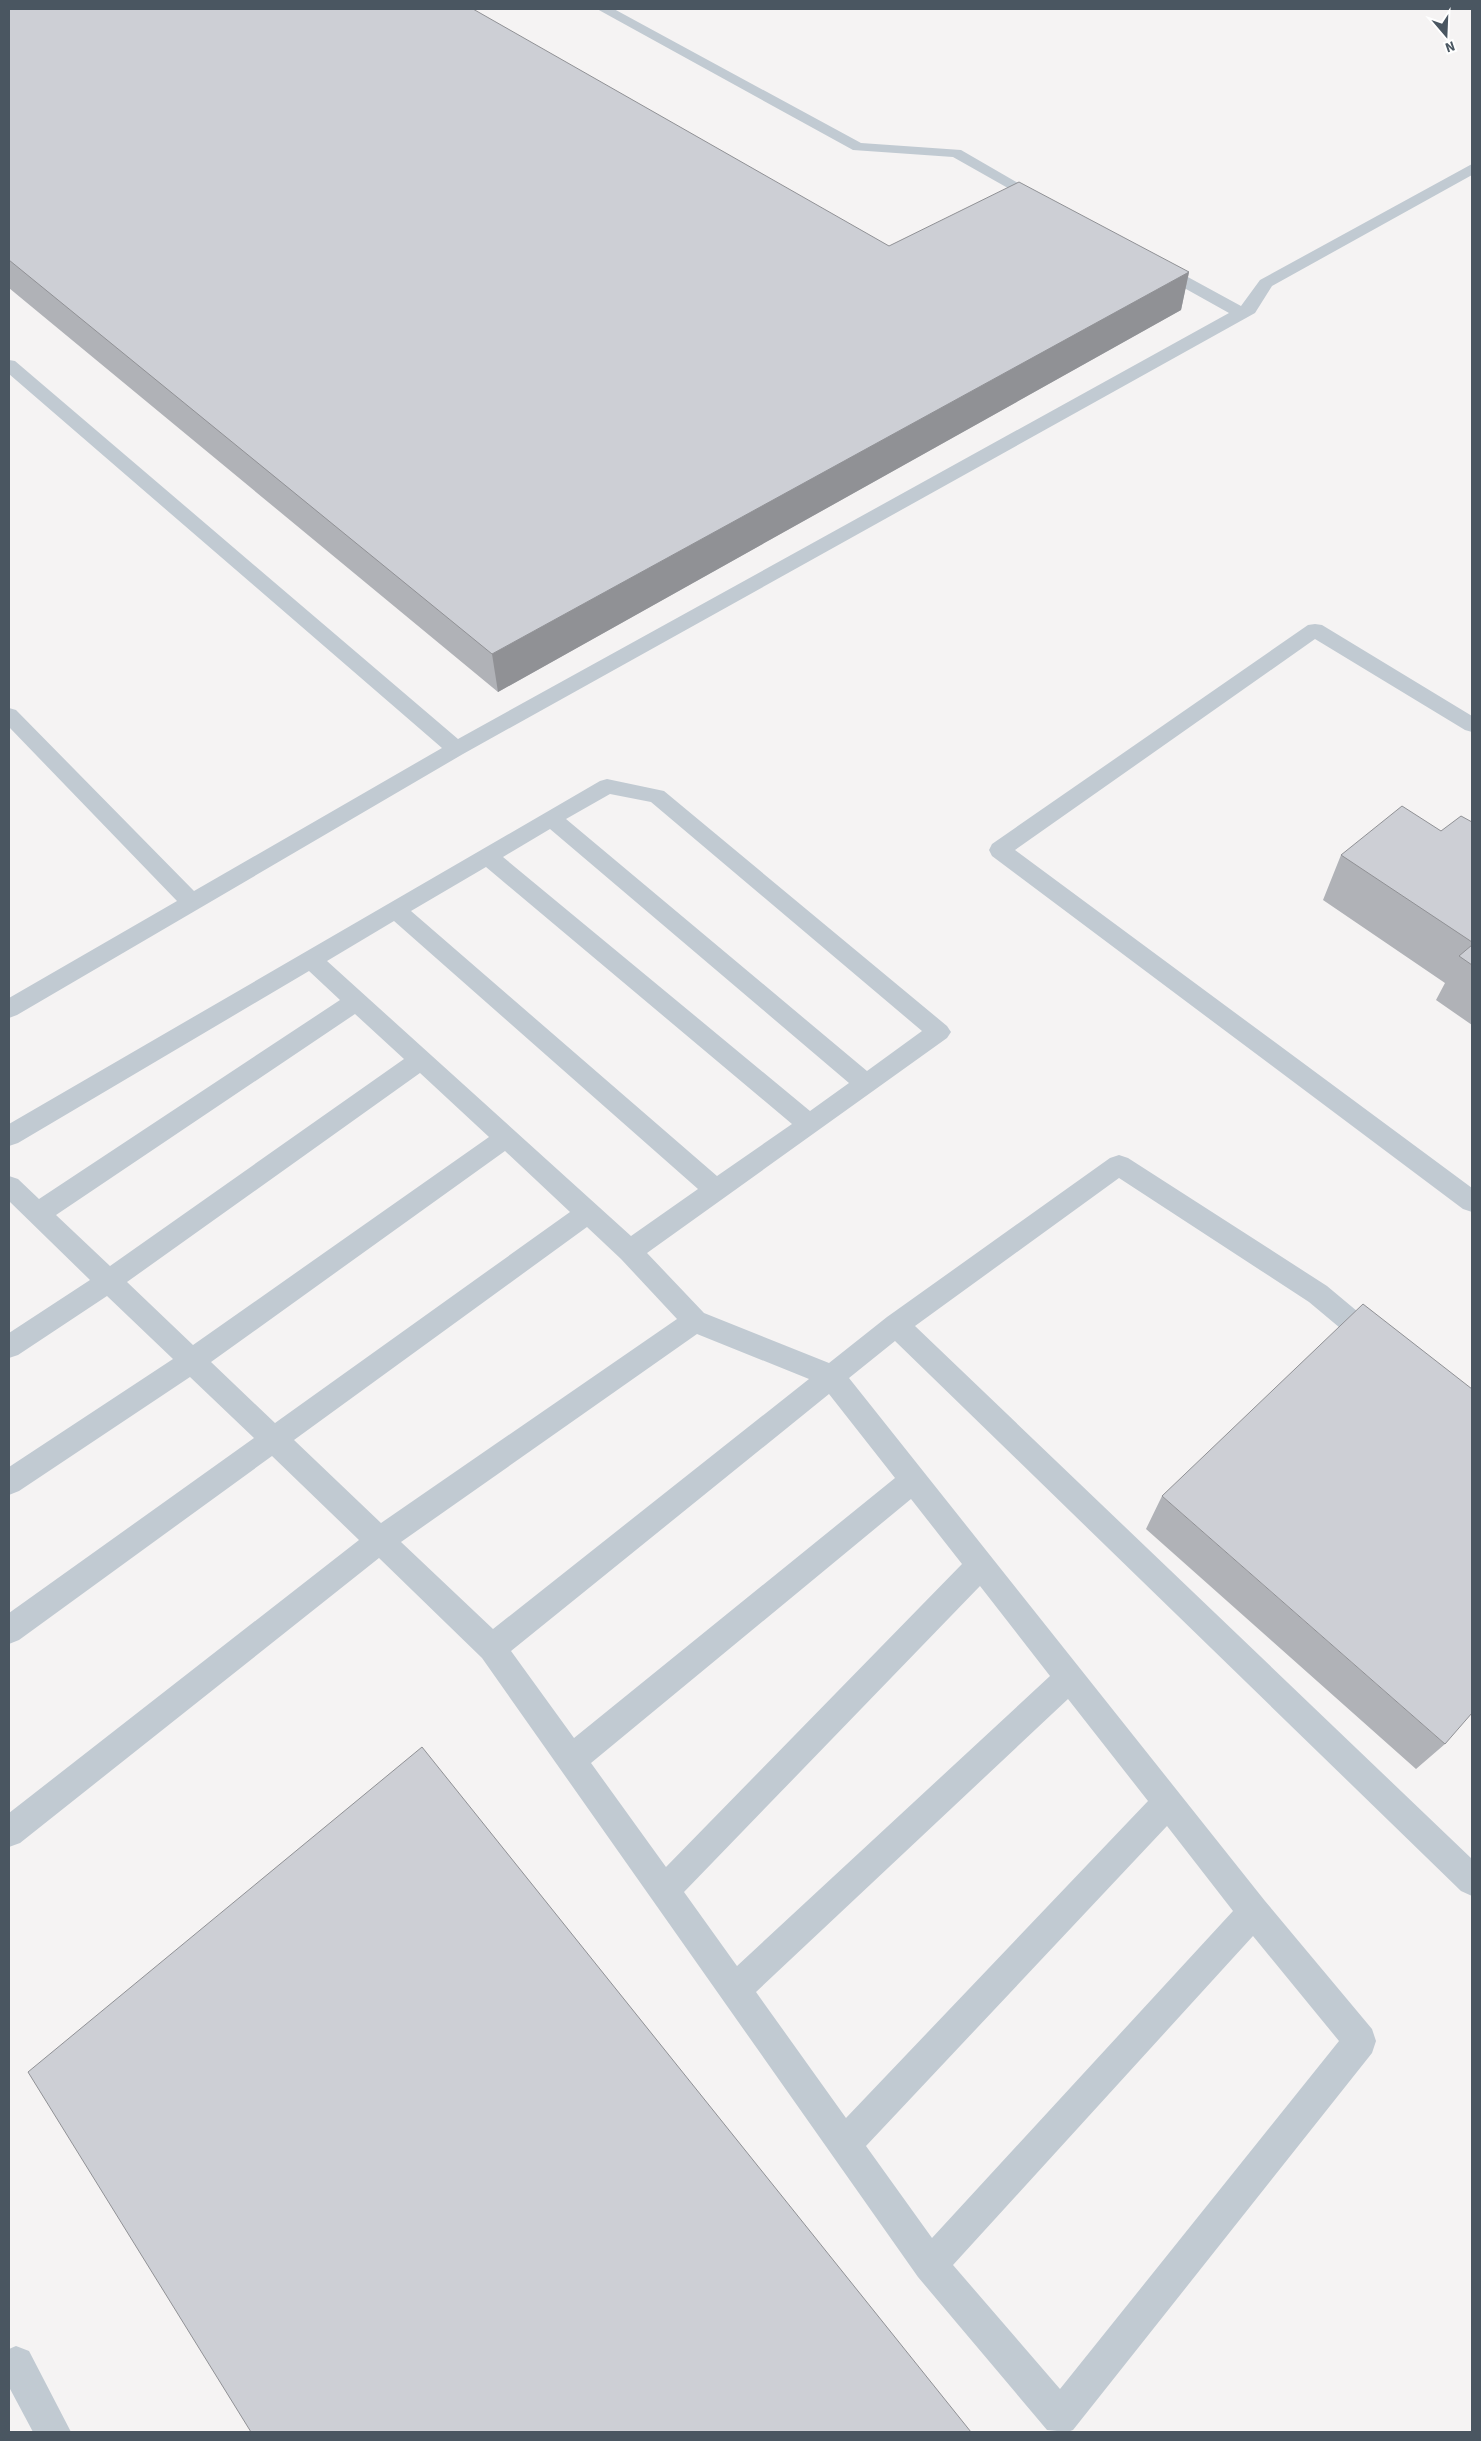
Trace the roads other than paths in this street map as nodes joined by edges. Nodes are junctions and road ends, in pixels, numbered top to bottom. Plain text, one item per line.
1 (604, 9) edge
2 (1472, 169) edge
3 (1059, 211) edge
4 (1146, 260) edge
5 (1241, 313) junction
6 (9, 365) edge
7 (9, 715) edge
8 (1472, 725) edge
9 (456, 749) junction
10 (552, 819) junction
11 (487, 856) junction
12 (192, 902) junction
13 (395, 910) junction
14 (310, 959) junction
15 (13, 1000) edge
16 (356, 1001) junction
17 (421, 1060) junction
18 (866, 1084) junction
19 (810, 1125) junction
20 (9, 1136) edge
21 (505, 1138) junction
22 (9, 1186) edge
23 (717, 1191) junction
24 (1472, 1202) edge
25 (588, 1213) junction
26 (38, 1214) junction
27 (630, 1251) junction
28 (109, 1281) junction
29 (695, 1321) junction
30 (896, 1325) junction
31 (9, 1347) edge
32 (1392, 1355) edge
33 (192, 1361) junction
34 (831, 1376) junction
35 (275, 1440) junction
36 (914, 1480) junction
37 (9, 1482) edge
38 (379, 1540) junction
39 (981, 1565) junction
40 (9, 1630) edge
41 (492, 1648) junction
42 (1070, 1677) junction
43 (571, 1760) junction
44 (1168, 1802) junction
45 (9, 1832) edge
46 (1472, 1880) edge
47 (664, 1890) junction
48 (1254, 1912) junction
49 (735, 1990) junction
50 (844, 2145) junction
51 (930, 2265) junction
52 (16, 2364) dead end
53 (53, 2432) edge

1 - 3 lane
2 - 5 lane
4 - 5 lane
5 - 9 lane
6 - 9 lane
7 - 12 lane
8 - 24 lane
9 - 12 lane
10 - 11 lane
10 - 18 lane
10 - 18 lane
11 - 13 lane
11 - 19 lane
12 - 15 lane
13 - 14 lane
13 - 23 lane
14 - 16 lane
14 - 20 lane
16 - 17 lane
16 - 26 lane
17 - 21 lane
17 - 28 lane
18 - 19 lane
19 - 23 lane
21 - 25 lane
21 - 33 lane
22 - 26 lane
23 - 27 lane
25 - 27 lane
25 - 35 lane
26 - 28 lane
27 - 29 lane
28 - 31 lane
28 - 33 lane
29 - 34 lane
29 - 38 lane
30 - 32 lane
30 - 34 lane
30 - 46 lane
33 - 35 lane
33 - 37 lane
34 - 36 lane
34 - 41 lane
35 - 38 lane
35 - 40 lane
36 - 39 lane
36 - 43 lane
38 - 41 lane
38 - 45 lane
39 - 42 lane
39 - 47 lane
41 - 43 lane
42 - 44 lane
42 - 49 lane
43 - 47 lane
44 - 48 lane
44 - 50 lane
47 - 49 lane
48 - 51 lane
48 - 51 lane
49 - 50 lane
50 - 51 lane
52 - 53 lane

